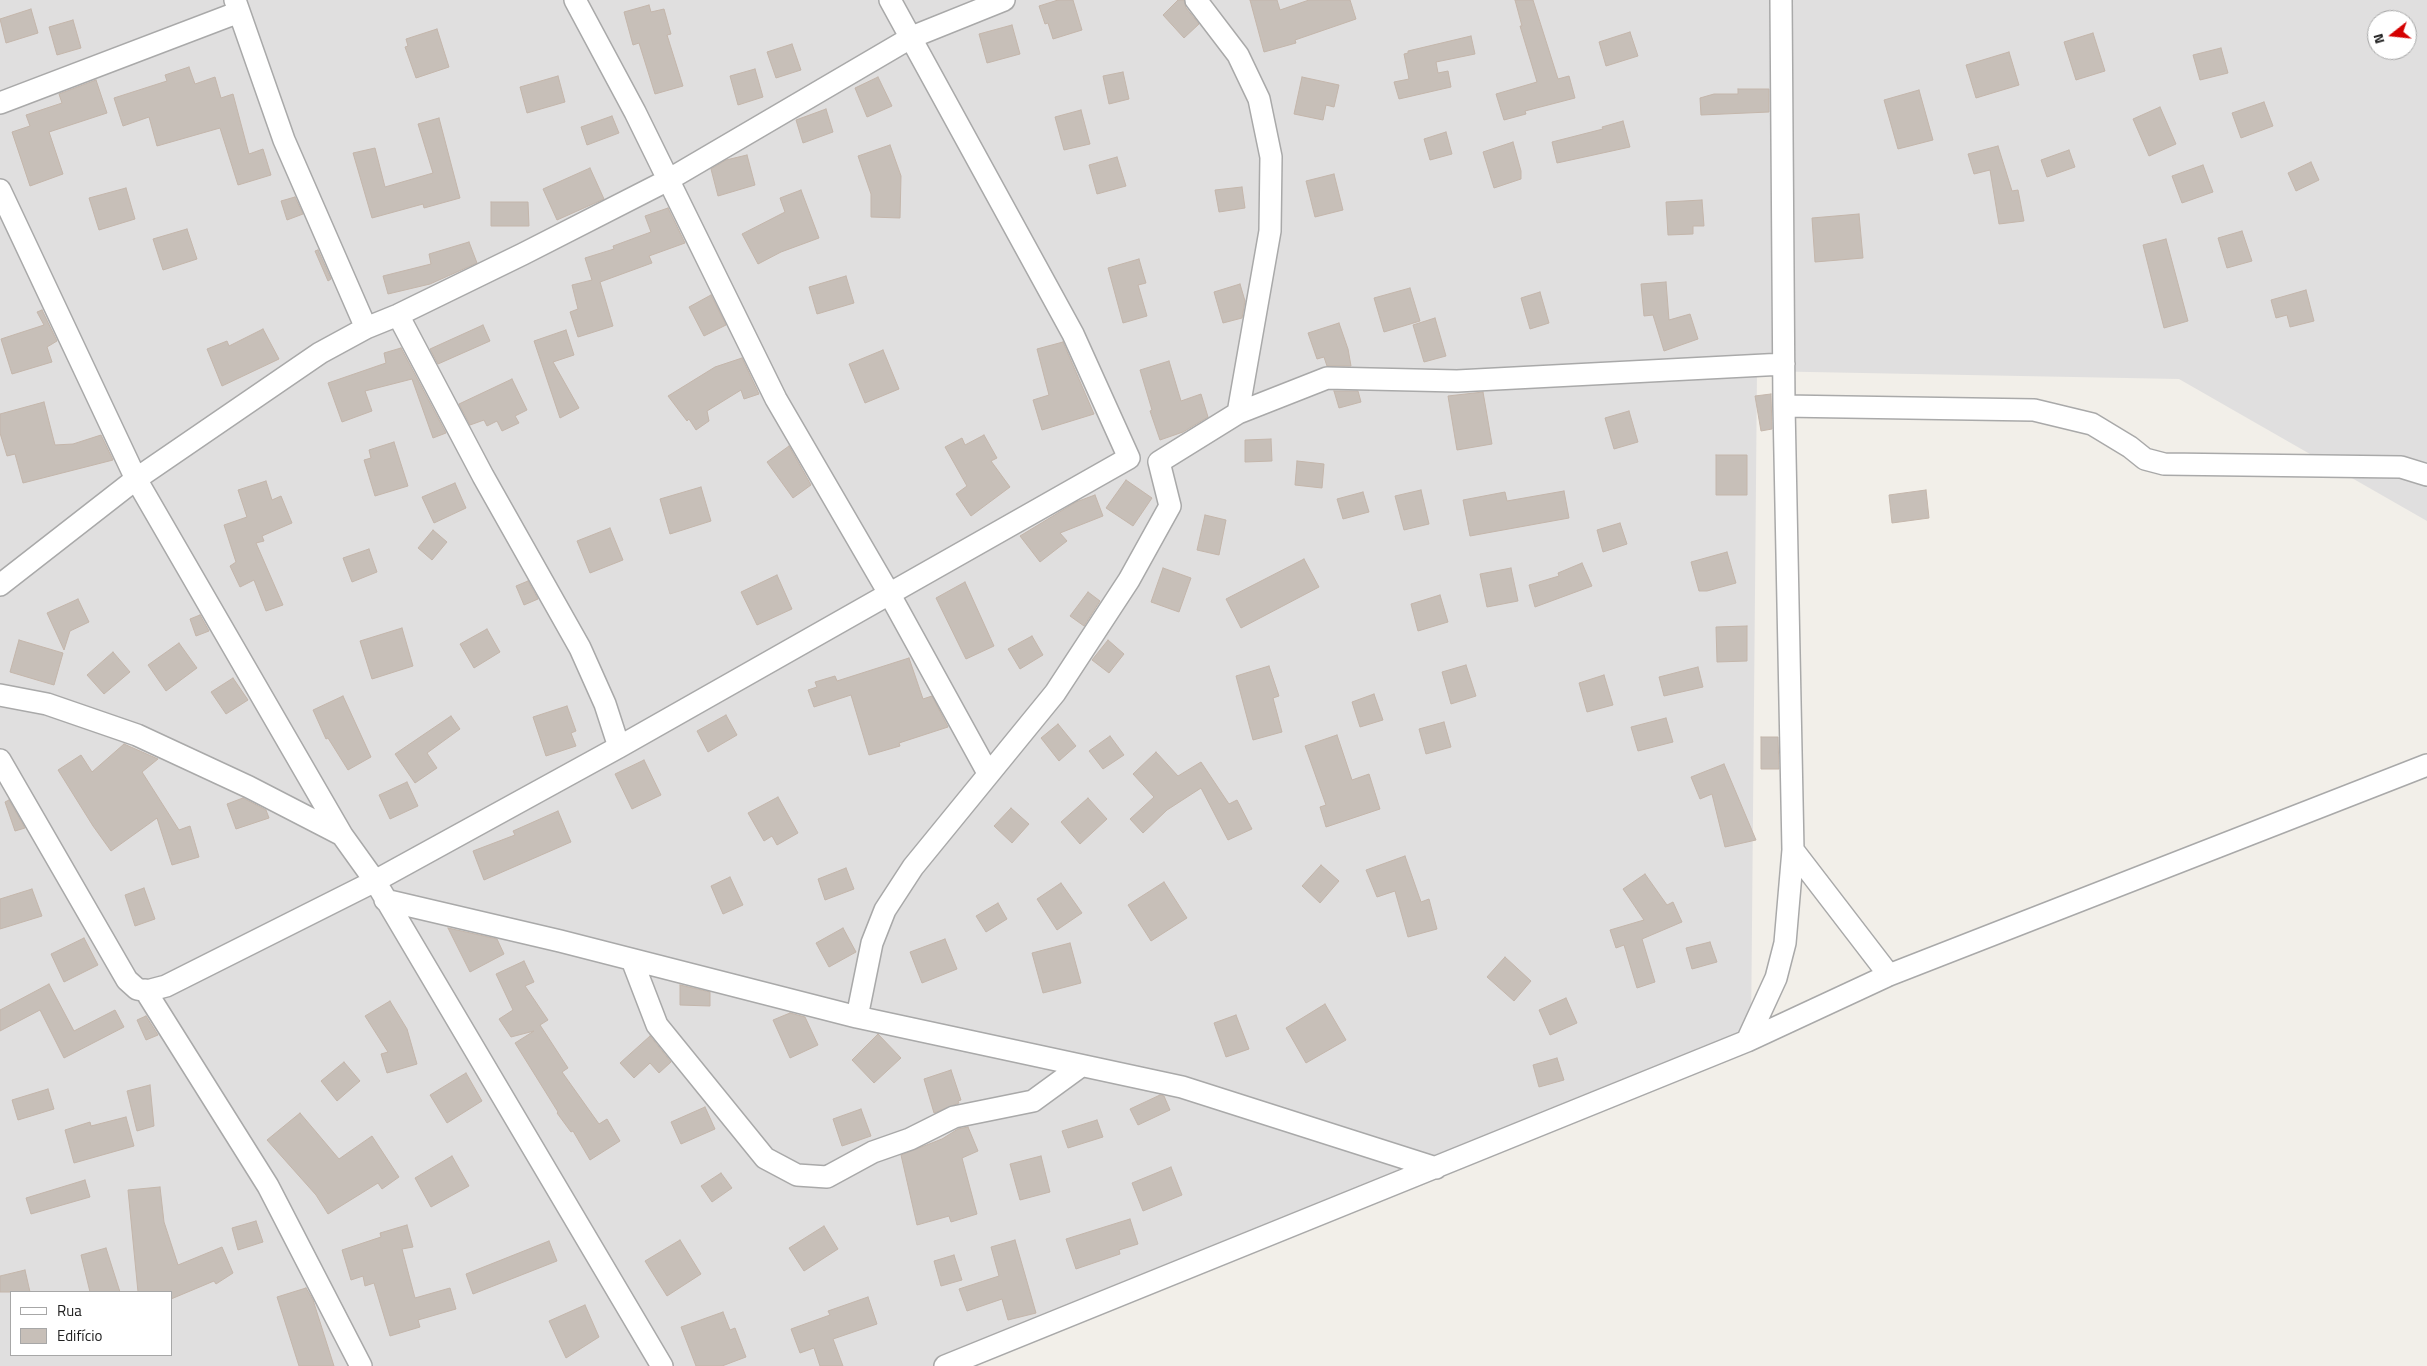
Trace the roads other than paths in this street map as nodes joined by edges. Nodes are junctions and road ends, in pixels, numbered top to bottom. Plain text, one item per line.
1 (575, 0) edge
2 (890, 0) edge
3 (1004, 0) edge
4 (1196, 0) edge
5 (1781, 0) edge
6 (237, 6) edge
7 (912, 37) junction
8 (0, 103) edge
9 (668, 180) junction
10 (0, 190) edge
11 (398, 315) junction
12 (366, 328) junction
13 (1784, 364) junction
14 (1784, 406) junction
15 (1238, 413) junction
16 (1129, 458) junction
17 (1159, 462) junction
18 (2427, 475) edge
19 (136, 479) junction
20 (0, 584) edge
21 (890, 595) junction
22 (0, 695) edge
23 (619, 747) junction
24 (0, 760) edge
25 (2427, 765) edge
26 (988, 773) junction
27 (342, 835) junction
28 (1792, 850) junction
29 (375, 881) junction
30 (385, 900) junction
31 (632, 960) junction
32 (1889, 975) junction
33 (145, 990) junction
34 (857, 1017) junction
35 (1747, 1040) junction
36 (1081, 1066) junction
37 (1436, 1168) junction
38 (361, 1366) edge
39 (662, 1366) edge
40 (946, 1366) edge

1 - 9 street
2 - 7 street
3 - 7 street
4 - 15 street
5 - 13 street
6 - 8 street
6 - 12 street
7 - 9 street
7 - 16 street
9 - 11 street
9 - 21 street
10 - 19 street
11 - 12 street
11 - 23 street
12 - 19 street
13 - 14 street
13 - 15 street
14 - 18 street
14 - 28 street
15 - 17 street
16 - 17 street
16 - 21 street
17 - 26 street
19 - 20 street
19 - 27 street
21 - 23 street
21 - 26 street
22 - 27 street
23 - 29 street
24 - 33 street
25 - 32 street
26 - 34 street
27 - 29 street
28 - 32 street
28 - 35 street
29 - 30 street
29 - 33 street
30 - 31 street
30 - 39 street
31 - 34 street
31 - 36 street
32 - 35 street
33 - 38 street
34 - 36 street
35 - 37 street
36 - 37 street
37 - 40 street

